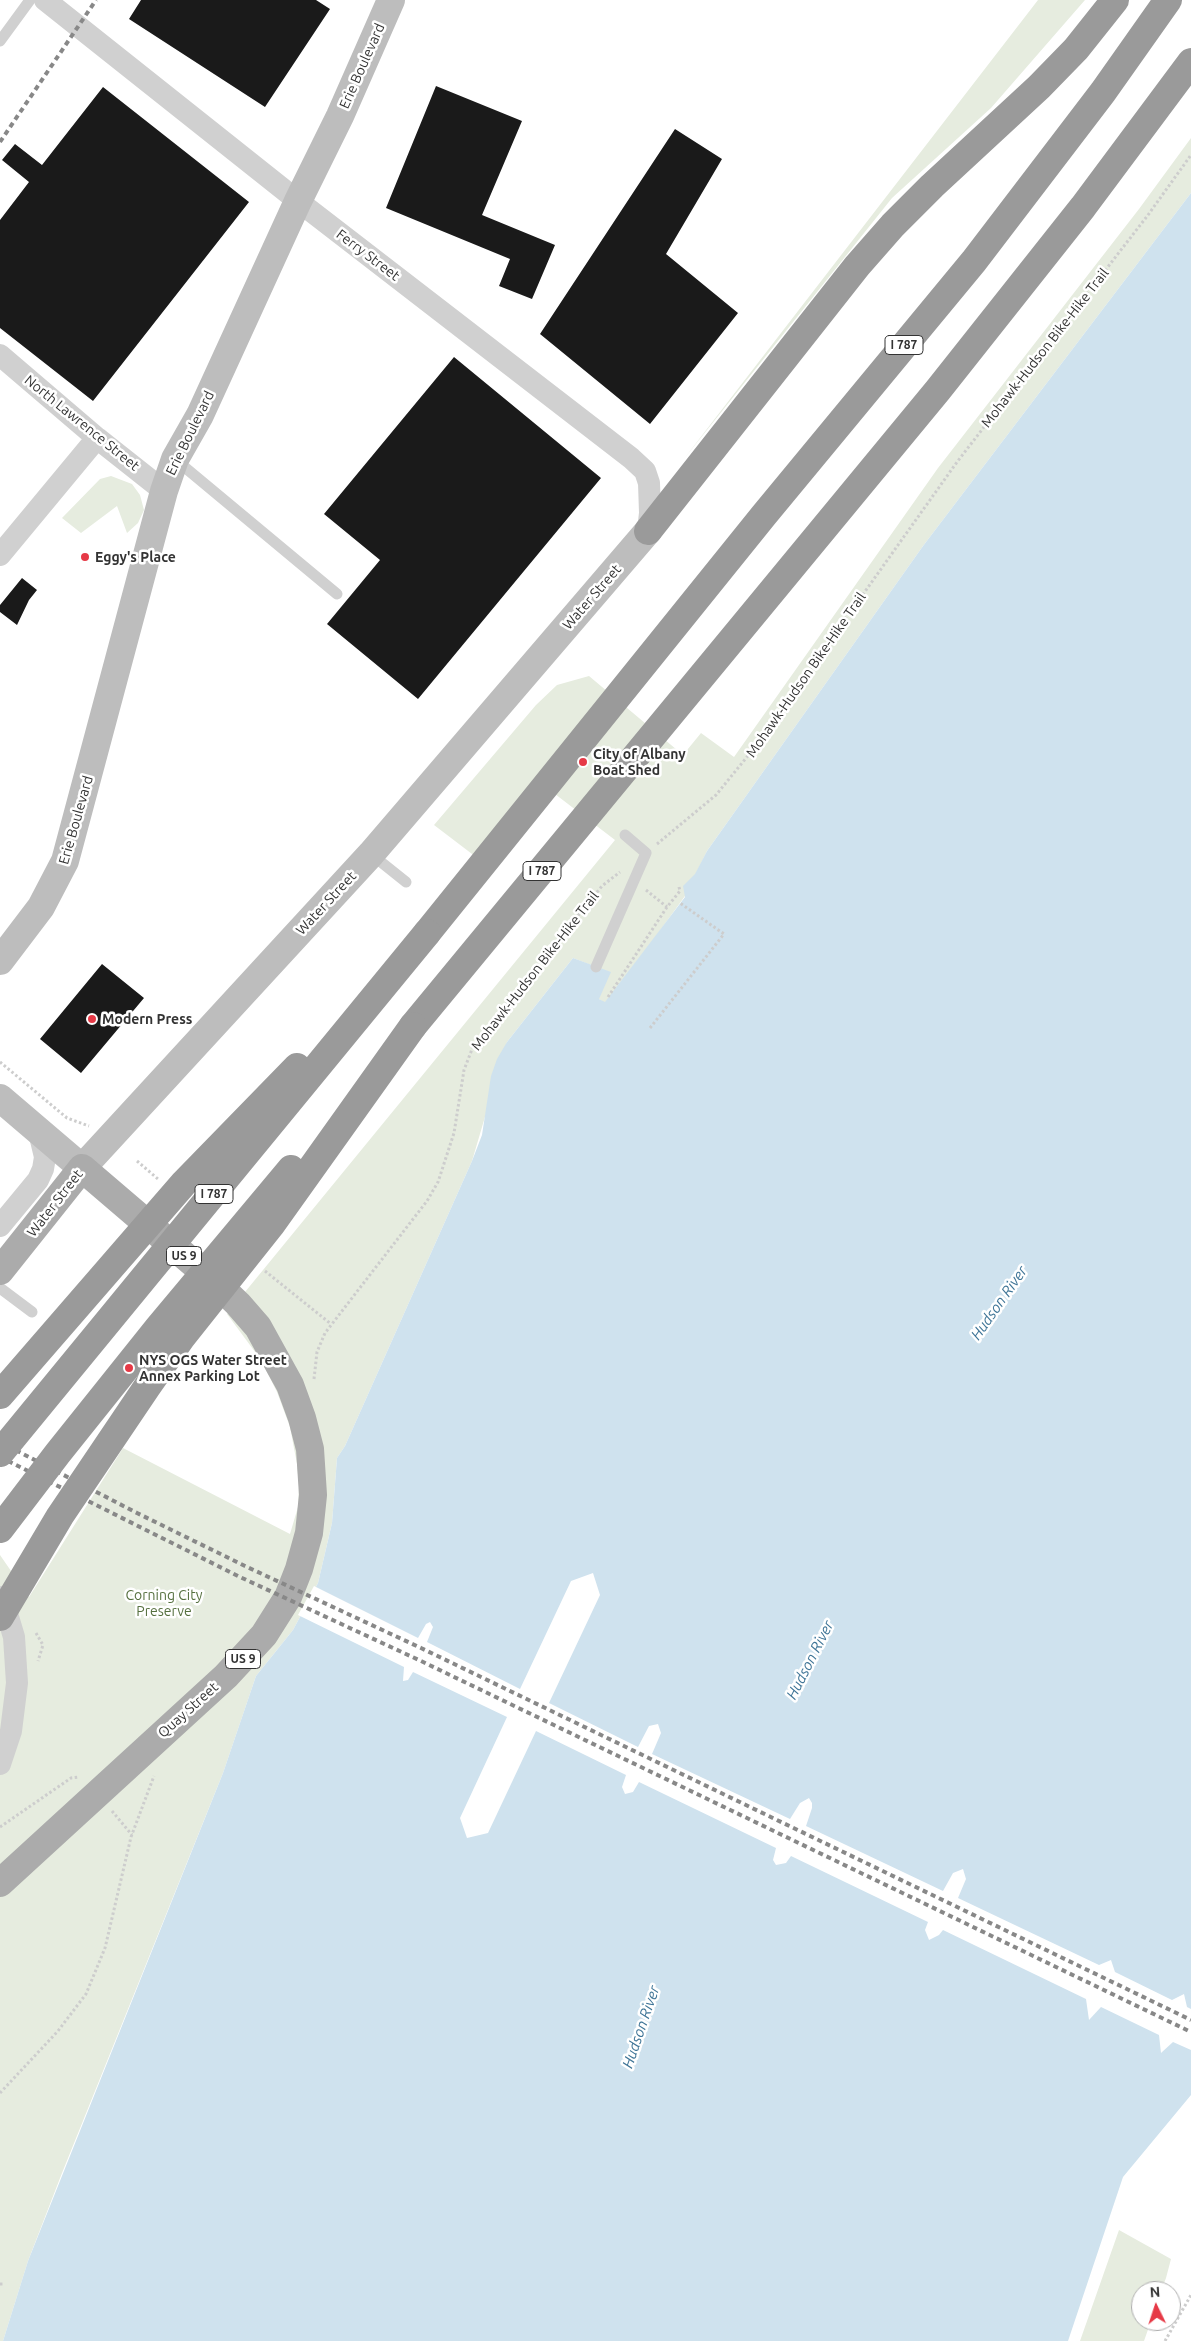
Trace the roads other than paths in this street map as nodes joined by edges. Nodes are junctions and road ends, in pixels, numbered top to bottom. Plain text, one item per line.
1 (30, 0) edge
2 (45, 0) edge
3 (391, 0) edge
4 (1115, 0) edge
5 (1168, 0) edge
6 (0, 41) edge
7 (1191, 62) edge
8 (298, 201) junction
9 (0, 355) edge
10 (97, 438) junction
11 (175, 459) junction
12 (164, 491) junction
13 (648, 531) junction
14 (0, 555) edge
15 (337, 594) dead end
16 (625, 835) dead end
17 (371, 854) junction
18 (406, 882) dead end
19 (427, 933) junction
20 (4, 948) edge
21 (596, 967) dead end
22 (413, 1026) junction
23 (0, 1098) edge
24 (39, 1132) junction
25 (82, 1168) junction
26 (0, 1226) edge
27 (0, 1271) edge
28 (0, 1288) edge
29 (32, 1312) dead end
30 (0, 1395) edge
31 (0, 1453) edge
32 (0, 1529) edge
33 (0, 1592) edge
34 (0, 1617) edge
35 (0, 1764) edge
36 (0, 1883) edge

1 - 6 lane
2 - 8 street, Ferry Street
3 - 8 street, Erie Boulevard
4 - 13 highway
5 - 19 highway, I 787
7 - 22 highway, I 787
8 - 11 street, Erie Boulevard
8 - 13 street, Ferry Street
9 - 10 street, North Lawrence Street
10 - 12 street, North Lawrence Street
10 - 14 street
11 - 12 street, Erie Boulevard
11 - 15 lane
12 - 20 street, Erie Boulevard
13 - 17 street, Water Street
16 - 21 lane
17 - 18 lane
17 - 25 street, Water Street
19 - 30 highway, bridge
19 - 31 highway, I 787, bridge
22 - 32 highway, I 787, bridge
22 - 34 highway, bridge
23 - 24 street
24 - 25 street
24 - 26 street
25 - 27 main road, Water Street
25 - 36 main road, Quay Street / US 9
28 - 29 lane
33 - 35 street

